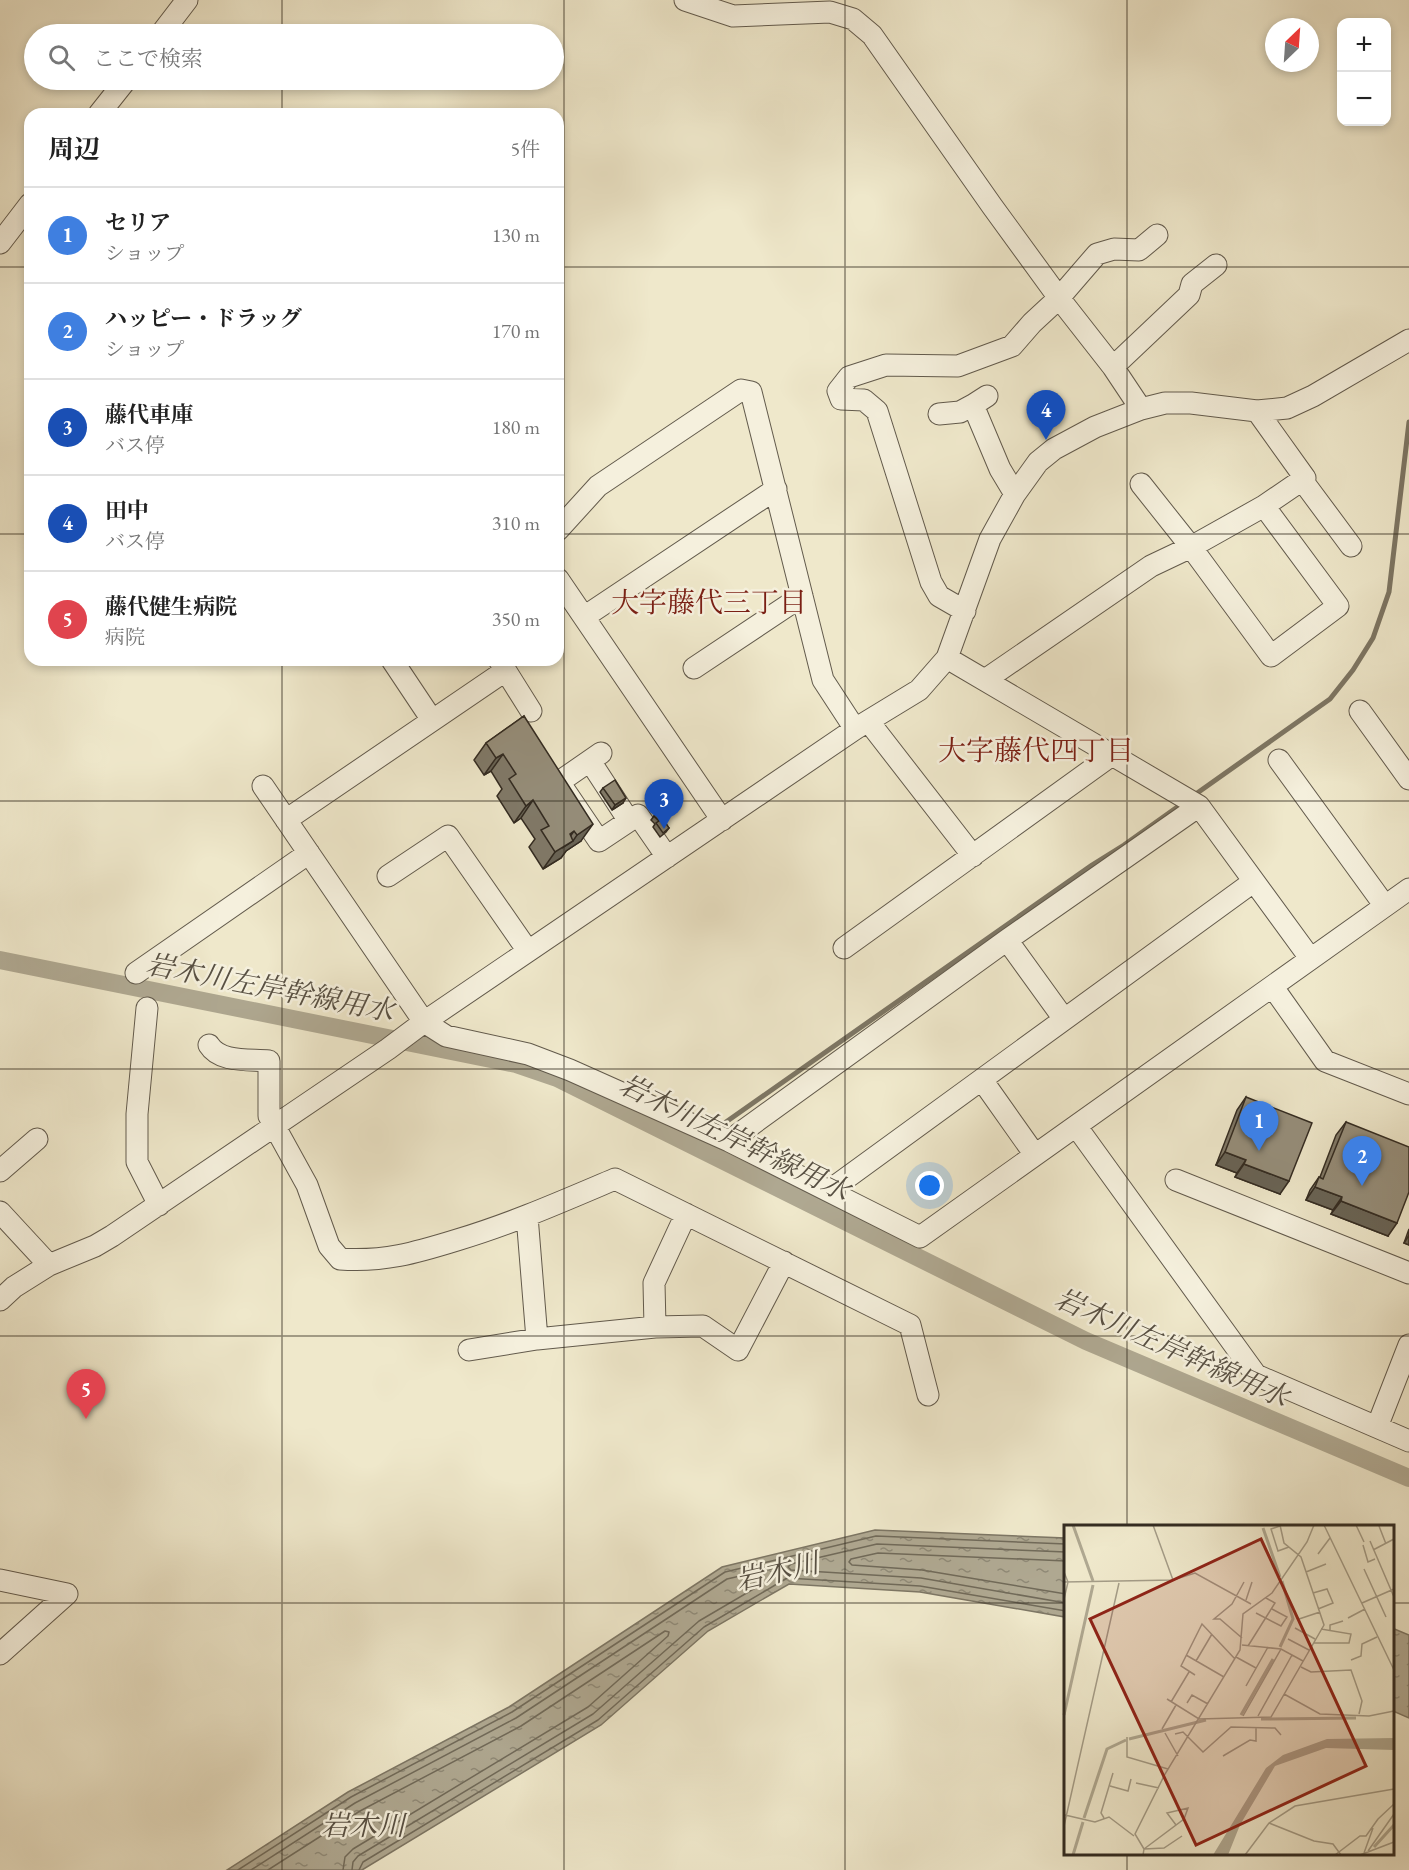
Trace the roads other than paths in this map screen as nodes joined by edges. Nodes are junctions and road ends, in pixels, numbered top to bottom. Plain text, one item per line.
1 (187, 0) edge
2 (685, 0) edge
3 (169, 24) edge
4 (118, 90) edge
5 (104, 108) edge
6 (24, 212) edge
7 (1157, 235) dead end
8 (0, 243) edge
9 (1216, 265) dead end
10 (1059, 298) junction
11 (1409, 340) edge
12 (1113, 367) junction
13 (1141, 409) junction
14 (1257, 411) junction
15 (939, 414) dead end
16 (1302, 480) junction
17 (1141, 484) dead end
18 (776, 489) junction
19 (1015, 494) junction
20 (1264, 506) junction
21 (564, 523) edge
22 (1351, 546) dead end
23 (1191, 547) junction
24 (564, 588) edge
25 (802, 596) junction
26 (965, 611) junction
27 (584, 617) junction
28 (947, 658) junction
29 (399, 666) edge
30 (501, 666) edge
31 (503, 666) edge
32 (694, 668) dead end
33 (985, 680) junction
34 (531, 711) dead end
35 (1360, 711) dead end
36 (432, 720) junction
37 (862, 725) junction
38 (1112, 755) junction
39 (1279, 760) dead end
40 (1409, 779) edge
41 (263, 786) dead end
42 (1191, 801) junction
43 (286, 820) junction
44 (722, 820) junction
45 (629, 821) junction
46 (309, 854) junction
47 (973, 856) junction
48 (667, 857) junction
49 (388, 876) dead end
50 (1253, 882) junction
51 (1409, 889) edge
52 (1385, 906) junction
53 (1007, 940) junction
54 (844, 948) dead end
55 (528, 951) junction
56 (1310, 958) junction
57 (136, 973) dead end
58 (1277, 993) dead end
59 (147, 1008) dead end
60 (1064, 1019) junction
61 (424, 1022) junction
62 (209, 1045) dead end
63 (982, 1080) junction
64 (1409, 1094) edge
65 (274, 1126) junction
66 (1076, 1126) junction
67 (37, 1139) dead end
68 (729, 1141) junction
69 (1035, 1155) junction
70 (0, 1170) edge
71 (1176, 1180) dead end
72 (830, 1190) junction
73 (159, 1205) junction
74 (0, 1212) edge
75 (686, 1214) junction
76 (527, 1216) junction
77 (784, 1262) junction
78 (49, 1265) junction
79 (1409, 1273) edge
80 (0, 1300) edge
81 (655, 1327) junction
82 (537, 1338) junction
83 (1409, 1345) edge
84 (469, 1350) dead end
85 (928, 1395) dead end
86 (1377, 1427) junction
87 (1409, 1441) edge
88 (0, 1580) edge
89 (0, 1654) edge

1 - 3 street
2 - 10 street
4 - 5 street
6 - 8 street
7 - 10 street
9 - 12 street
10 - 12 street
10 - 26 street
11 - 14 street
12 - 13 street
13 - 14 street
13 - 19 street
14 - 16 street
15 - 19 street
16 - 20 street
16 - 22 street
17 - 23 street
18 - 21 street
18 - 25 street
18 - 27 street
19 - 26 street
20 - 23 street
20 - 23 street
23 - 33 street
24 - 27 street
25 - 32 street
25 - 37 street
26 - 28 street
27 - 44 street
28 - 33 street
28 - 37 street
29 - 36 street
30 - 36 street
31 - 34 street
33 - 38 street
35 - 40 street
36 - 43 street
37 - 44 street
37 - 47 street
38 - 42 street
38 - 47 street
39 - 52 street
41 - 43 street
42 - 50 street
42 - 53 street
43 - 46 street
44 - 48 street
45 - 45 street
45 - 48 street
46 - 57 street
46 - 61 street
47 - 54 street
48 - 55 street
49 - 55 street
50 - 56 street
50 - 60 street
51 - 52 street
52 - 56 street
53 - 60 street
53 - 68 street
55 - 61 street
56 - 66 street
58 - 64 street
59 - 73 street
60 - 63 street
61 - 65 street
61 - 68 street
62 - 65 street
63 - 69 street
63 - 72 street
65 - 73 street
65 - 76 street
66 - 69 street
66 - 86 street
67 - 70 street
68 - 72 street
69 - 72 street
71 - 79 street
73 - 78 street
74 - 78 street
75 - 76 street
75 - 77 street
75 - 81 street
76 - 82 street
77 - 81 street
77 - 85 street
78 - 80 street
81 - 82 street
82 - 84 street
83 - 86 street
86 - 87 street
88 - 89 street

